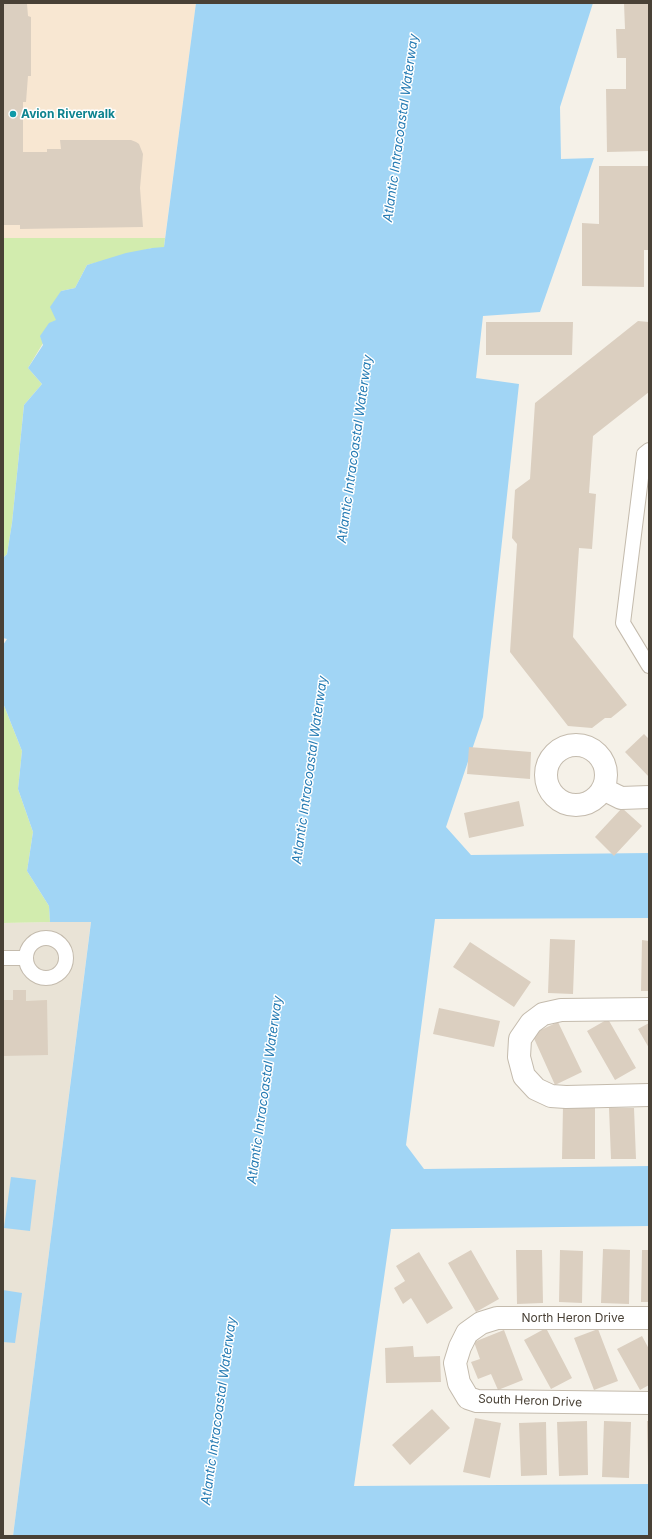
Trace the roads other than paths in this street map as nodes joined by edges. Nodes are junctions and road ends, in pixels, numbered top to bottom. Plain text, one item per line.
1 (649, 450) edge
2 (649, 666) edge
3 (603, 789) dead end
4 (649, 797) edge
5 (3, 958) edge
6 (26, 958) dead end
7 (649, 1009) edge
8 (649, 1095) edge
9 (497, 1318) joint
10 (649, 1318) edge
11 (649, 1403) edge

1 - 2 lane
3 - 4 street
5 - 6 lane
7 - 8 street
9 - 10 street, North Heron Drive
9 - 11 street, South Heron Drive

